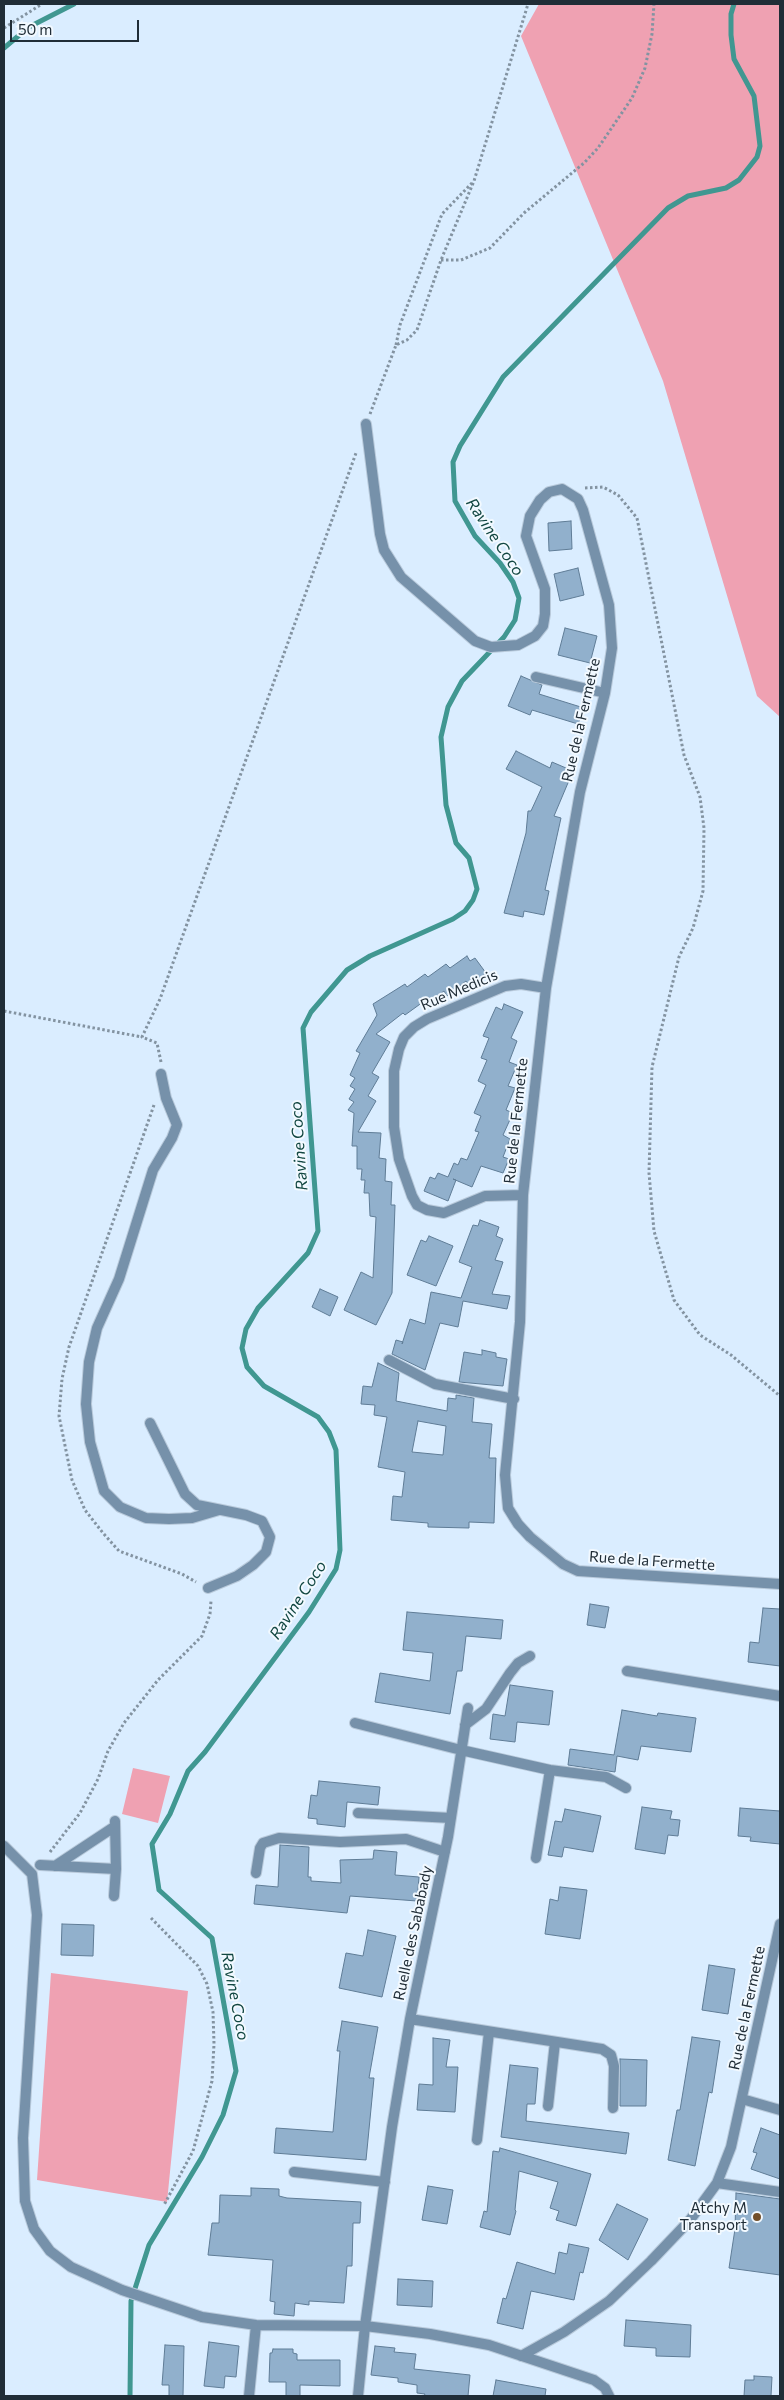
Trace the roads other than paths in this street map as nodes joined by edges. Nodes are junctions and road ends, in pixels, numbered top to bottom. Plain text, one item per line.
1 (366, 424) road end
2 (536, 677) dead end
3 (605, 693) junction
4 (546, 988) junction
5 (161, 1074) road end
6 (523, 1195) junction
7 (389, 1360) dead end
8 (514, 1399) junction
9 (150, 1423) dead end
10 (220, 1510) junction
11 (780, 1584) edge
12 (208, 1588) road end
13 (530, 1656) dead end
14 (628, 1671) dead end
15 (780, 1696) edge
16 (468, 1708) dead end
17 (355, 1723) dead end
18 (465, 1725) junction
19 (461, 1750) junction
20 (550, 1770) junction
21 (626, 1788) dead end
22 (358, 1813) dead end
23 (451, 1818) junction
24 (4, 1846) edge
25 (445, 1852) junction
26 (536, 1858) dead end
27 (40, 1865) road end
28 (55, 1866) junction
29 (116, 1869) junction
30 (256, 1873) dead end
31 (114, 1896) dead end
32 (780, 1924) edge
33 (410, 2020) junction
34 (489, 2032) junction
35 (555, 2042) junction
36 (742, 2099) junction
37 (548, 2106) dead end
38 (613, 2108) dead end
39 (780, 2110) edge
40 (477, 2140) dead end
41 (294, 2172) dead end
42 (385, 2182) junction
43 (717, 2183) junction
44 (780, 2192) edge
45 (256, 2325) junction
46 (365, 2326) junction
47 (521, 2356) junction
48 (249, 2396) edge
49 (358, 2396) edge
50 (609, 2396) edge

1 - 3 street, Rue de la Fermette
2 - 3 street
3 - 4 street, Rue de la Fermette
4 - 6 street, Rue de la Fermette
4 - 6 street, Rue Medicis
5 - 10 street
6 - 8 street, Rue de la Fermette
7 - 8 street
8 - 11 street, Rue de la Fermette
9 - 10 street
10 - 12 street
13 - 18 street
14 - 15 street
16 - 18 street, Ruelle des Sababady
17 - 19 street
18 - 19 street, Ruelle des Sababady
19 - 20 street
19 - 23 street, Ruelle des Sababady
20 - 21 street
20 - 26 street
22 - 23 street
23 - 25 street, Ruelle des Sababady
24 - 45 street
25 - 30 street, Ruelle des Sababady
25 - 33 street, Ruelle des Sababady
27 - 28 street
28 - 29 street
28 - 29 street
29 - 31 street
32 - 36 street, Rue de la Fermette
33 - 34 street, Ruelle des Sababady
33 - 42 street, Ruelle des Sababady
34 - 35 street, Ruelle des Sababady
34 - 40 street
35 - 37 street
35 - 38 street, Ruelle des Sababady
36 - 39 street
36 - 43 street, Rue de la Fermette
41 - 42 street
42 - 46 street, Ruelle des Sababady
43 - 44 street
43 - 47 street, Rue de la Fermette
45 - 46 street
45 - 48 street
46 - 47 street
46 - 49 street, Ruelle des Sababady
47 - 50 street

